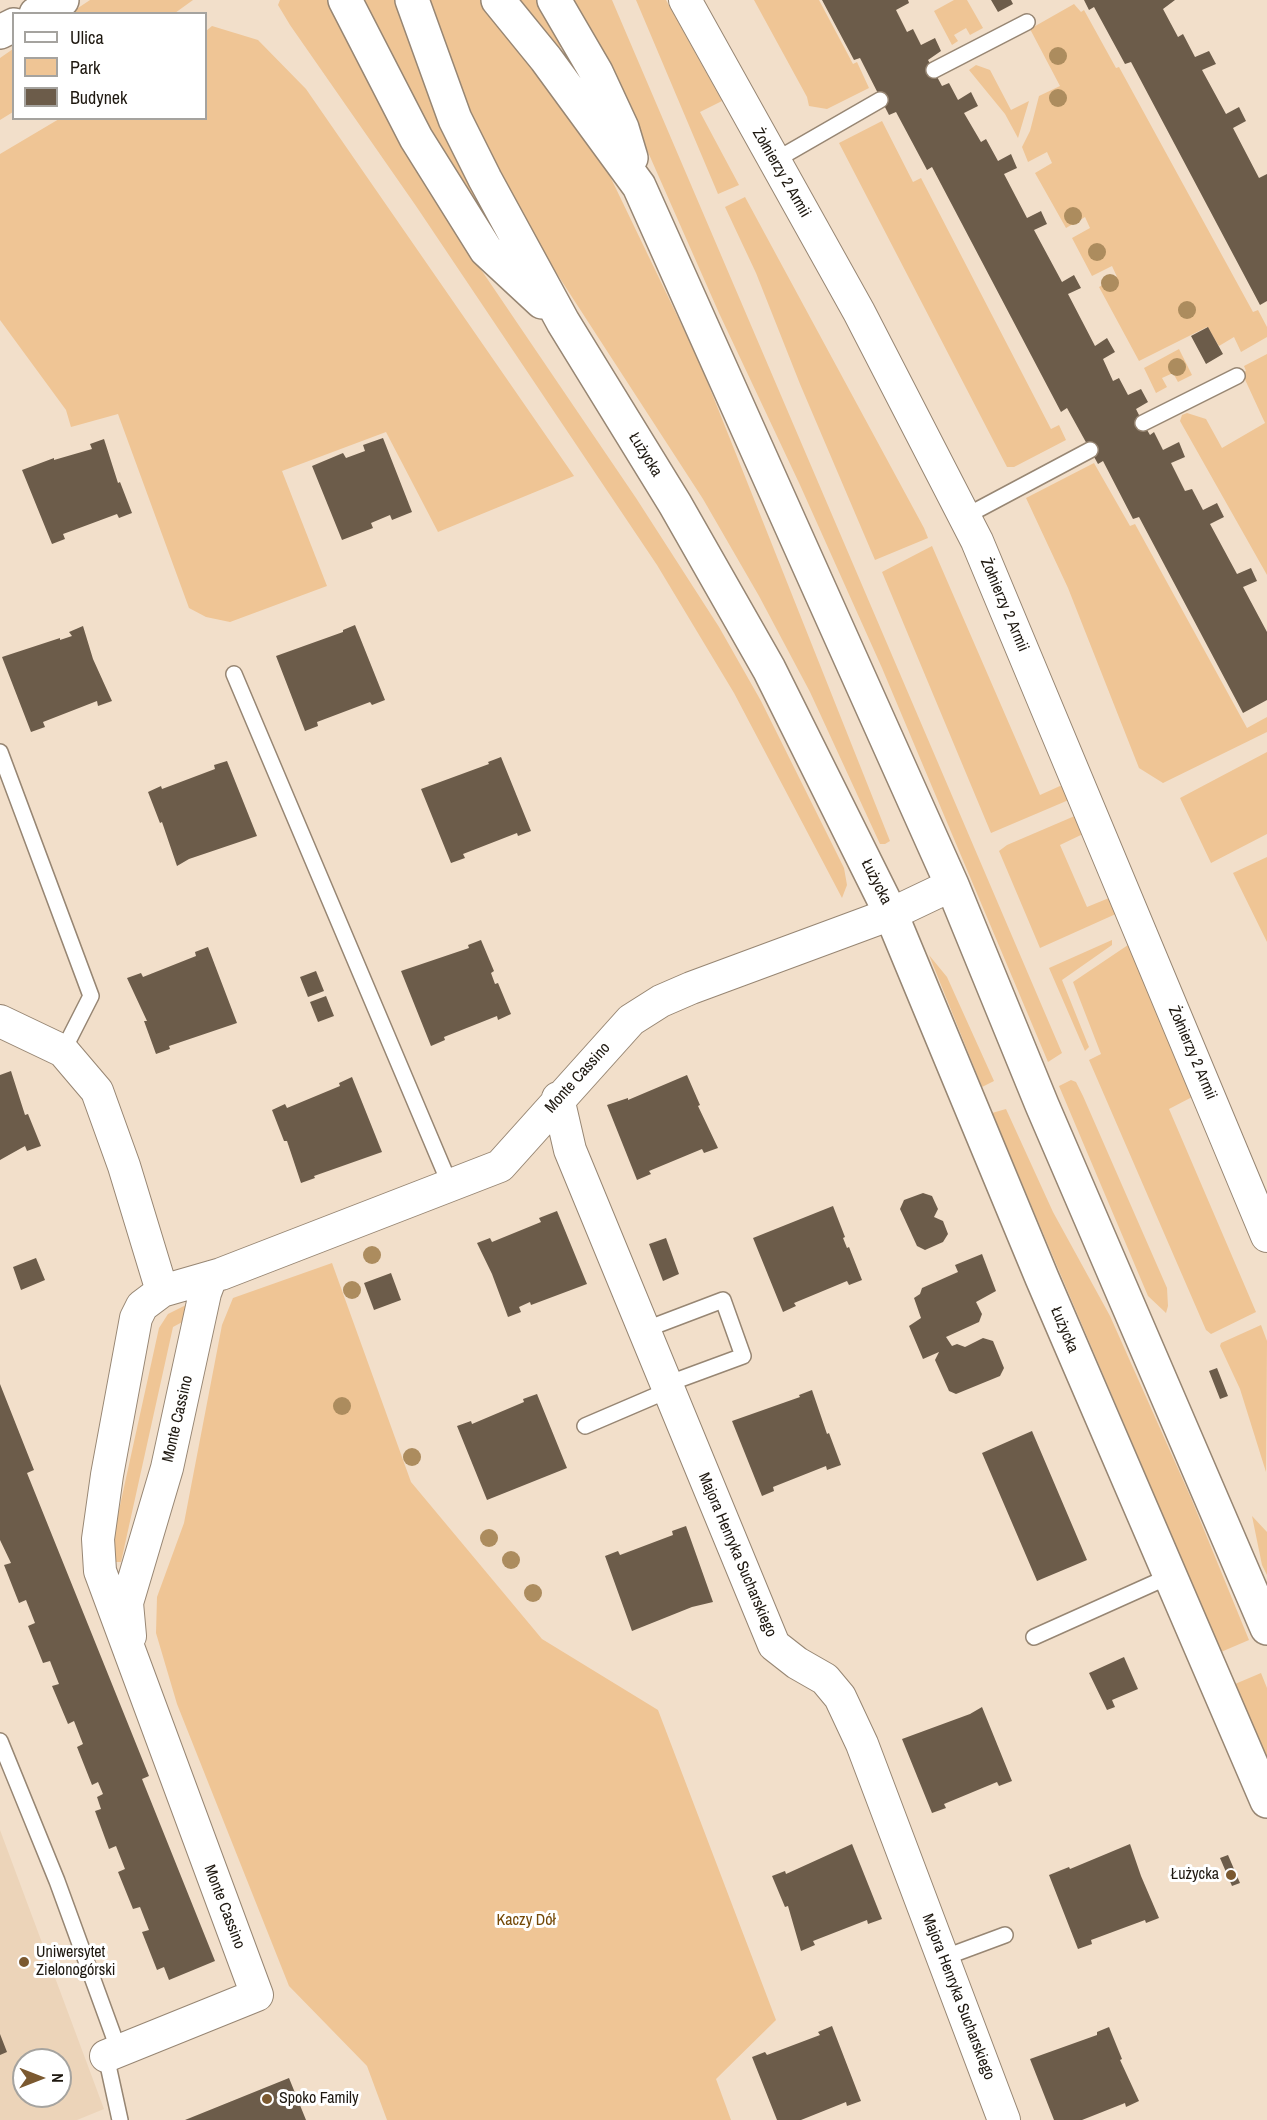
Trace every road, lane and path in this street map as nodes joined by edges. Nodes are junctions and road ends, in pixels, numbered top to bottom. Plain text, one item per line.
1 (10, 0) edge
2 (62, 0) edge
3 (345, 0) edge
4 (412, 0) edge
5 (498, 0) edge
6 (554, 0) edge
7 (685, 0) edge
8 (0, 10) edge
9 (40, 12) edge
10 (1026, 22) dead end
11 (934, 70) dead end
12 (880, 100) dead end
13 (774, 161) junction
14 (639, 186) junction
15 (563, 322) junction
16 (1236, 376) dead end
17 (1143, 423) dead end
18 (1090, 450) dead end
19 (966, 516) junction
20 (234, 674) dead end
21 (0, 752) edge
22 (952, 885) junction
23 (891, 914) junction
24 (0, 1021) edge
25 (63, 1051) junction
26 (558, 1098) junction
27 (451, 1187) junction
28 (1267, 1236) edge
29 (211, 1277) junction
30 (158, 1293) junction
31 (645, 1330) junction
32 (668, 1387) junction
33 (585, 1426) dead end
34 (1170, 1576) junction
35 (1267, 1628) edge
36 (1034, 1636) dead end
37 (133, 1666) junction
38 (0, 1742) edge
39 (1267, 1801) edge
40 (1005, 1935) dead end
41 (943, 1958) junction
42 (112, 2054) junction
43 (120, 2120) edge
44 (1004, 2120) edge

1 - 8 main road
2 - 9 main road
3 - 15 main road
4 - 15 main road, Łużycka
5 - 14 main road
6 - 14 main road
7 - 13 street, Żołnierzy 2 Armii
10 - 11 lane
12 - 13 lane
13 - 19 street, Żołnierzy 2 Armii
14 - 22 main road
15 - 23 main road, Łużycka
16 - 17 lane
18 - 19 lane
19 - 28 street, Żołnierzy 2 Armii
20 - 27 lane
21 - 25 lane
22 - 23 street, Monte Cassino
22 - 35 main road
23 - 26 street, Monte Cassino
23 - 34 main road, Łużycka
24 - 25 street
25 - 30 street
26 - 27 street, Monte Cassino
26 - 31 street, Majora Henryka Sucharskiego
27 - 29 street, Monte Cassino
29 - 30 street, Monte Cassino
29 - 37 street, Monte Cassino
30 - 37 street, Monte Cassino
31 - 32 street, Majora Henryka Sucharskiego
31 - 32 lane
32 - 33 lane
32 - 41 street, Majora Henryka Sucharskiego
34 - 36 lane
34 - 39 main road, Łużycka
37 - 42 street, Monte Cassino
38 - 42 lane
40 - 41 lane
41 - 44 street, Majora Henryka Sucharskiego
42 - 43 lane

